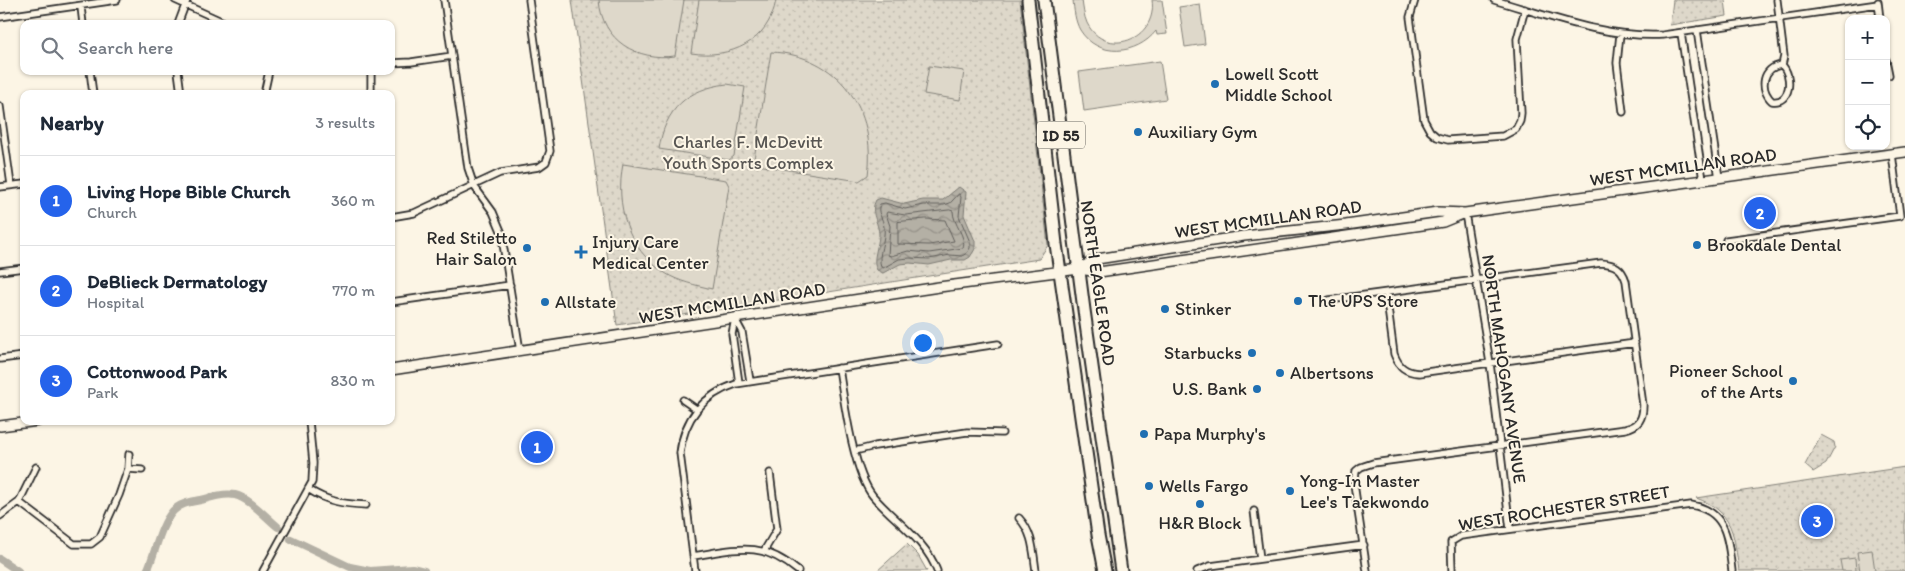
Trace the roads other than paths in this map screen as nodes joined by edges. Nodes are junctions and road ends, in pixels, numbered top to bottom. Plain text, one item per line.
1 (117, 0) edge
2 (176, 0) edge
3 (444, 0) edge
4 (529, 0) edge
5 (1028, 0) edge
6 (1044, 0) edge
7 (1415, 0) edge
8 (1494, 0) edge
9 (1777, 0) edge
10 (186, 2) edge
11 (1878, 2) edge
12 (81, 6) junction
13 (1525, 9) junction
14 (1880, 15) edge
15 (0, 17) edge
16 (1779, 18) junction
17 (83, 20) edge
18 (179, 20) edge
19 (220, 20) edge
20 (1697, 30) junction
21 (1681, 33) junction
22 (1620, 34) junction
23 (452, 56) junction
24 (395, 63) edge
25 (1782, 65) junction
26 (91, 75) edge
27 (179, 75) edge
28 (268, 75) edge
29 (370, 75) edge
30 (92, 90) edge
31 (180, 90) edge
32 (265, 90) edge
33 (371, 90) edge
34 (0, 106) edge
35 (1623, 112) dead end
36 (1905, 152) edge
37 (1892, 154) junction
38 (1719, 178) junction
39 (1703, 180) junction
40 (20, 184) edge
41 (11, 185) junction
42 (474, 186) junction
43 (0, 187) edge
44 (1465, 213) junction
45 (395, 216) edge
46 (1375, 221) junction
47 (1439, 222) junction
48 (1726, 240) dead end
49 (20, 268) edge
50 (1079, 269) junction
51 (0, 271) edge
52 (1061, 272) junction
53 (1477, 280) junction
54 (510, 285) junction
55 (1386, 293) junction
56 (1329, 300) dead end
57 (395, 301) edge
58 (735, 319) junction
59 (1635, 343) junction
60 (998, 344) dead end
61 (520, 352) junction
62 (20, 356) edge
63 (0, 359) edge
64 (1490, 363) junction
65 (839, 368) junction
66 (395, 369) edge
67 (750, 381) junction
68 (739, 383) junction
69 (683, 400) dead end
70 (696, 409) junction
71 (20, 423) edge
72 (309, 425) edge
73 (0, 426) edge
74 (1002, 433) dead end
75 (1500, 446) junction
76 (855, 451) junction
77 (129, 454) dead end
78 (36, 467) dead end
79 (128, 469) junction
80 (142, 470) dead end
81 (770, 473) dead end
82 (308, 489) junction
83 (19, 502) junction
84 (366, 505) dead end
85 (1254, 511) dead end
86 (0, 516) edge
87 (1019, 518) dead end
88 (1510, 529) junction
89 (1364, 545) junction
90 (764, 551) junction
91 (693, 556) junction
92 (1260, 559) junction
93 (263, 571) edge
94 (696, 571) edge
95 (798, 571) edge
96 (937, 571) edge
97 (1036, 571) edge
98 (1105, 571) edge
99 (1121, 571) edge
100 (1198, 571) edge
101 (1367, 571) edge
102 (1452, 571) edge
103 (1732, 571) edge

1 - 12 street
2 - 10 street
3 - 23 street
4 - 42 street
5 - 52 highway, NORTH EAGLE ROAD / ID 55
6 - 50 highway, NORTH EAGLE ROAD / ID 55
7 - 13 street
8 - 13 street
9 - 16 street
10 - 18 street
10 - 19 street
11 - 14 street
11 - 16 street
12 - 15 street
12 - 17 street
13 - 22 street
16 - 20 street
16 - 25 street
20 - 21 street
20 - 38 street
21 - 22 street
21 - 39 street
22 - 35 street
23 - 24 street
23 - 42 street
25 - 25 street
26 - 30 street
27 - 31 street
28 - 32 street
29 - 33 street
34 - 41 street
36 - 37 main road, WEST MCMILLAN ROAD
37 - 38 main road, WEST MCMILLAN ROAD
37 - 48 street
38 - 39 main road, WEST MCMILLAN ROAD
39 - 44 main road, WEST MCMILLAN ROAD
40 - 41 street
41 - 43 street
42 - 45 street
42 - 54 street
44 - 46 main road, WEST MCMILLAN ROAD
44 - 47 main road, WEST MCMILLAN ROAD
44 - 53 street, NORTH MAHOGANY AVENUE
46 - 47 main road
46 - 50 main road, WEST MCMILLAN ROAD
47 - 50 main road, WEST MCMILLAN ROAD
49 - 51 street
50 - 52 main road, WEST MCMILLAN ROAD
50 - 99 highway, NORTH EAGLE ROAD / ID 55
52 - 58 main road, WEST MCMILLAN ROAD
52 - 98 highway, NORTH EAGLE ROAD / ID 55
53 - 55 street
53 - 59 street
53 - 64 street, NORTH MAHOGANY AVENUE
54 - 57 street
54 - 61 street
55 - 56 street
55 - 64 street
58 - 61 main road, WEST MCMILLAN ROAD
58 - 67 street
58 - 68 street
59 - 64 street
59 - 75 street
60 - 65 street
61 - 66 main road, WEST MCMILLAN ROAD
62 - 63 street
64 - 75 street, NORTH MAHOGANY AVENUE
65 - 67 street
65 - 76 street
67 - 68 street
68 - 70 street
69 - 70 street
70 - 91 street
71 - 73 main road
72 - 82 street
74 - 76 street
75 - 88 street, NORTH MAHOGANY AVENUE
75 - 89 street
76 - 96 street
77 - 79 street
78 - 83 street
79 - 80 street
79 - 83 street
81 - 90 street
82 - 84 street
82 - 93 street
83 - 86 street
85 - 92 street
87 - 97 street
88 - 102 street, WEST ROCHESTER STREET
88 - 103 street, WEST ROCHESTER STREET
89 - 92 street
89 - 101 street
90 - 91 street
90 - 95 street
91 - 94 street
92 - 100 street

